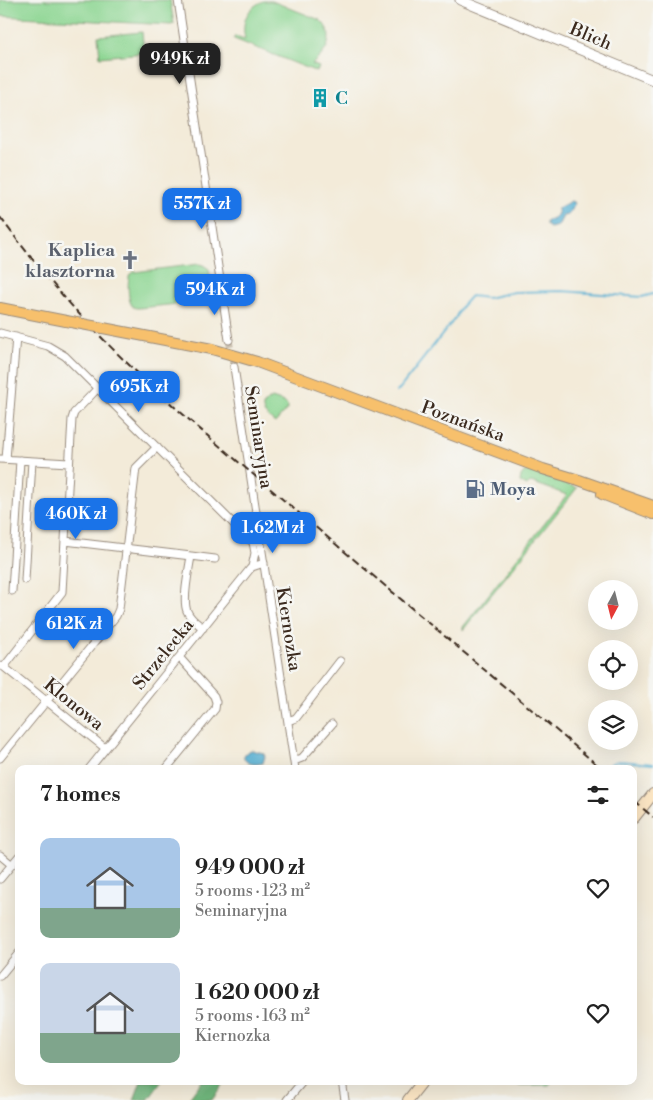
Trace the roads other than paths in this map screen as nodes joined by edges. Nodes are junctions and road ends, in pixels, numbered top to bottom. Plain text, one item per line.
1 (178, 0) edge
2 (460, 0) edge
3 (653, 80) edge
4 (0, 308) edge
5 (0, 333) edge
6 (16, 337) junction
7 (230, 340) tunnel mouth
8 (234, 367) tunnel mouth
9 (98, 388) junction
10 (157, 447) junction
11 (3, 459) edge
12 (20, 460) junction
13 (32, 461) junction
14 (70, 463) junction
15 (554, 472) junction
16 (653, 506) edge
17 (653, 514) edge
18 (65, 541) junction
19 (256, 541) junction
20 (126, 548) junction
21 (191, 556) junction
22 (215, 558) dead end
23 (264, 564) junction
24 (252, 568) junction
25 (25, 580) dead end
26 (12, 591) dead end
27 (203, 628) junction
28 (179, 657) junction
29 (340, 661) dead end
30 (2, 666) edge
31 (46, 701) junction
32 (288, 721) junction
33 (332, 724) dead end
34 (105, 748) junction
35 (1, 754) edge
36 (92, 765) edge
37 (169, 765) edge
38 (294, 765) edge
39 (653, 794) edge
40 (637, 814) edge
41 (0, 855) edge
42 (15, 861) edge
43 (12, 864) junction
44 (0, 879) edge
45 (15, 958) edge
46 (0, 976) edge
47 (300, 1085) edge
48 (343, 1085) edge
49 (420, 1085) edge
50 (287, 1100) edge
51 (345, 1100) edge
52 (408, 1100) edge

1 - 7 street
2 - 3 street, Blich
4 - 15 main road, Poznańska, bridge
5 - 6 street
6 - 9 street
6 - 11 street
8 - 19 street, Seminaryjna
9 - 10 street
9 - 14 street
10 - 19 street
10 - 20 street
11 - 12 street
12 - 13 street
12 - 26 street
13 - 14 street
13 - 25 street
14 - 18 street
15 - 16 main road, Poznańska
15 - 17 main road, Poznańska
18 - 20 street
18 - 30 street
19 - 23 street, Kiernozka
19 - 24 street
20 - 21 street
20 - 31 street
21 - 22 street
21 - 27 street
23 - 24 street
23 - 32 street, Kiernozka
24 - 27 street, Strzelecka
27 - 28 street, Strzelecka
28 - 34 street, Strzelecka
28 - 37 street
29 - 32 street, Kiernozka
30 - 31 street, Klonowa
31 - 34 street, Klonowa
31 - 35 street
32 - 38 street, Kiernozka
33 - 38 street, Kiernozka
34 - 36 street, Strzelecka
39 - 40 main road
41 - 43 street
42 - 43 street
43 - 44 street
45 - 46 street
47 - 50 street
48 - 51 street
49 - 52 main road

